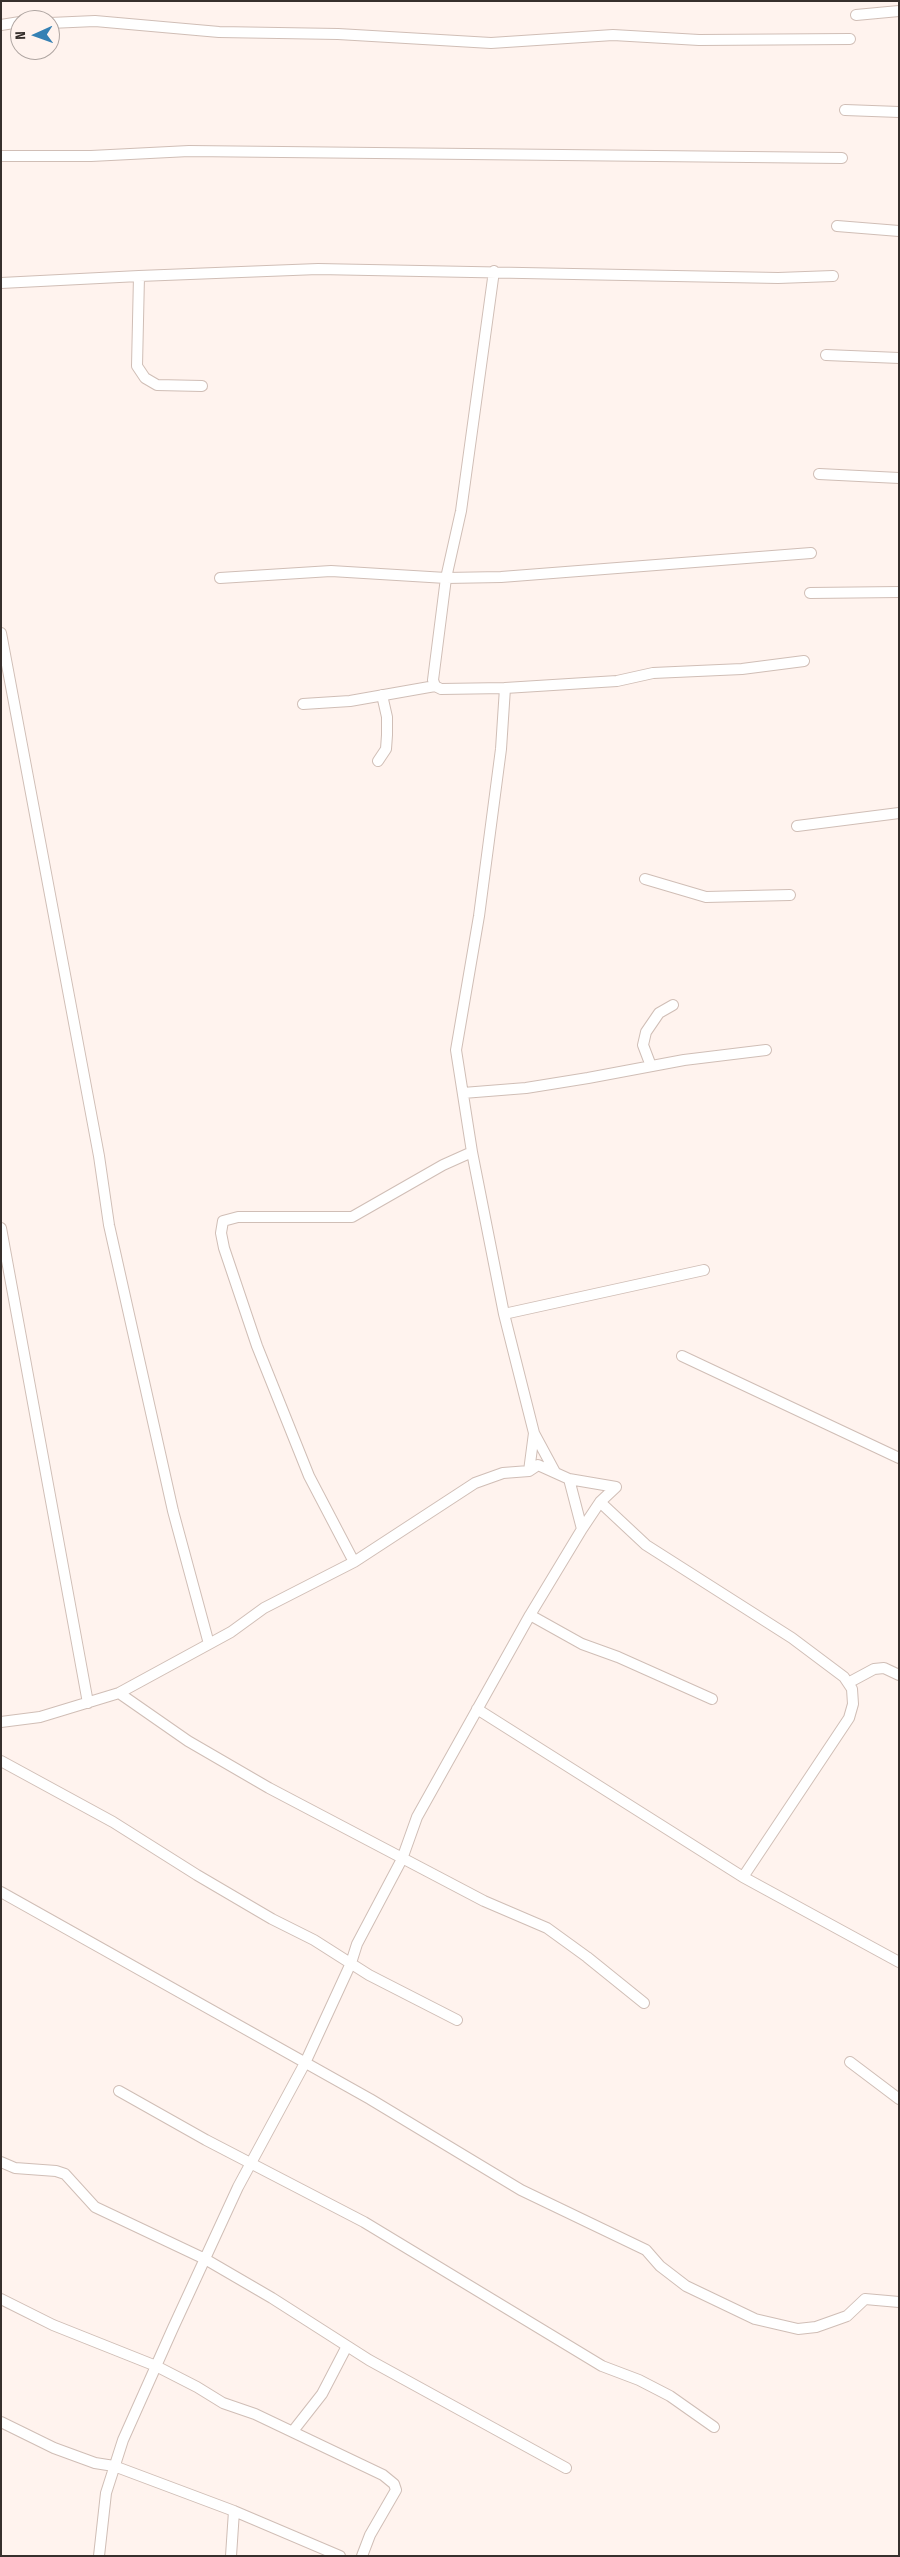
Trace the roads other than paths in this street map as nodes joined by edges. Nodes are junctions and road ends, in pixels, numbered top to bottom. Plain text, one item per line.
1 (899, 12) edge
2 (856, 15) dead end
3 (60, 23) edge
4 (850, 39) dead end
5 (845, 110) dead end
6 (899, 112) edge
7 (1, 156) edge
8 (842, 158) dead end
9 (837, 226) dead end
10 (899, 231) edge
11 (494, 271) junction
12 (139, 276) junction
13 (833, 276) dead end
14 (1, 283) edge
15 (826, 354) dead end
16 (899, 358) edge
17 (202, 386) dead end
18 (819, 474) dead end
19 (899, 478) edge
20 (811, 553) dead end
21 (220, 578) dead end
22 (446, 578) junction
23 (899, 592) edge
24 (810, 593) dead end
25 (1, 633) edge
26 (804, 661) dead end
27 (435, 686) junction
28 (506, 688) junction
29 (382, 695) junction
30 (303, 704) dead end
31 (378, 761) dead end
32 (899, 813) edge
33 (797, 826) dead end
34 (645, 879) dead end
35 (790, 895) dead end
36 (673, 1005) dead end
37 (766, 1050) dead end
38 (651, 1066) junction
39 (464, 1093) junction
40 (472, 1152) junction
41 (1, 1228) edge
42 (704, 1270) dead end
43 (504, 1314) junction
44 (682, 1356) dead end
45 (534, 1433) junction
46 (899, 1458) edge
47 (528, 1470) junction
48 (555, 1472) junction
49 (569, 1479) junction
50 (600, 1502) junction
51 (582, 1529) junction
52 (354, 1562) junction
53 (530, 1615) junction
54 (209, 1644) junction
55 (899, 1676) edge
56 (848, 1683) junction
57 (119, 1693) junction
58 (712, 1699) dead end
59 (88, 1703) junction
60 (477, 1709) junction
61 (1, 1722) edge
62 (1, 1761) edge
63 (402, 1859) junction
64 (743, 1878) junction
65 (1, 1892) edge
66 (899, 1962) edge
67 (352, 1963) junction
68 (644, 2003) dead end
69 (457, 2020) dead end
70 (850, 2062) dead end
71 (305, 2063) junction
72 (119, 2091) dead end
73 (899, 2100) edge
74 (1, 2162) edge
75 (251, 2162) junction
76 (205, 2259) junction
77 (1, 2299) edge
78 (899, 2302) edge
79 (348, 2346) junction
80 (156, 2366) junction
81 (1, 2422) edge
82 (714, 2427) dead end
83 (293, 2431) junction
84 (114, 2466) junction
85 (566, 2468) dead end
86 (234, 2511) junction
87 (100, 2556) edge
88 (231, 2556) edge
89 (340, 2556) edge
90 (362, 2556) edge

1 - 2 street
3 - 4 street
5 - 6 street
7 - 8 street
9 - 10 street
11 - 12 street
11 - 13 street
11 - 22 street
12 - 14 street
12 - 17 street
15 - 16 street
18 - 19 street
20 - 22 street
21 - 22 street
22 - 27 street
23 - 24 street
25 - 54 street
26 - 28 street
27 - 28 street
27 - 29 street
28 - 39 street
29 - 30 street
29 - 31 street
32 - 33 street
34 - 35 street
36 - 38 street
37 - 38 street
38 - 39 street
39 - 40 street
40 - 43 street
40 - 52 street
41 - 59 street
42 - 43 street
43 - 45 street
44 - 46 street
45 - 47 street
45 - 48 street
47 - 48 street
47 - 52 street
48 - 49 street
49 - 50 street
49 - 51 street
50 - 51 street
50 - 56 street
51 - 53 street
52 - 54 street
53 - 58 street
53 - 60 street
54 - 57 street
55 - 56 street
56 - 64 street
57 - 59 street
57 - 63 street
59 - 61 street
60 - 63 street
60 - 64 street
62 - 67 street
63 - 67 street
63 - 68 street
64 - 66 street
65 - 71 street
67 - 69 street
67 - 71 street
70 - 73 street
71 - 75 street
71 - 78 street
72 - 75 street
74 - 76 street
75 - 76 street
75 - 82 street
76 - 79 street
76 - 80 street
77 - 80 street
79 - 83 street
79 - 85 street
80 - 83 street
80 - 84 street
81 - 84 street
83 - 90 street
84 - 86 street
84 - 87 street
86 - 88 street
86 - 89 street

